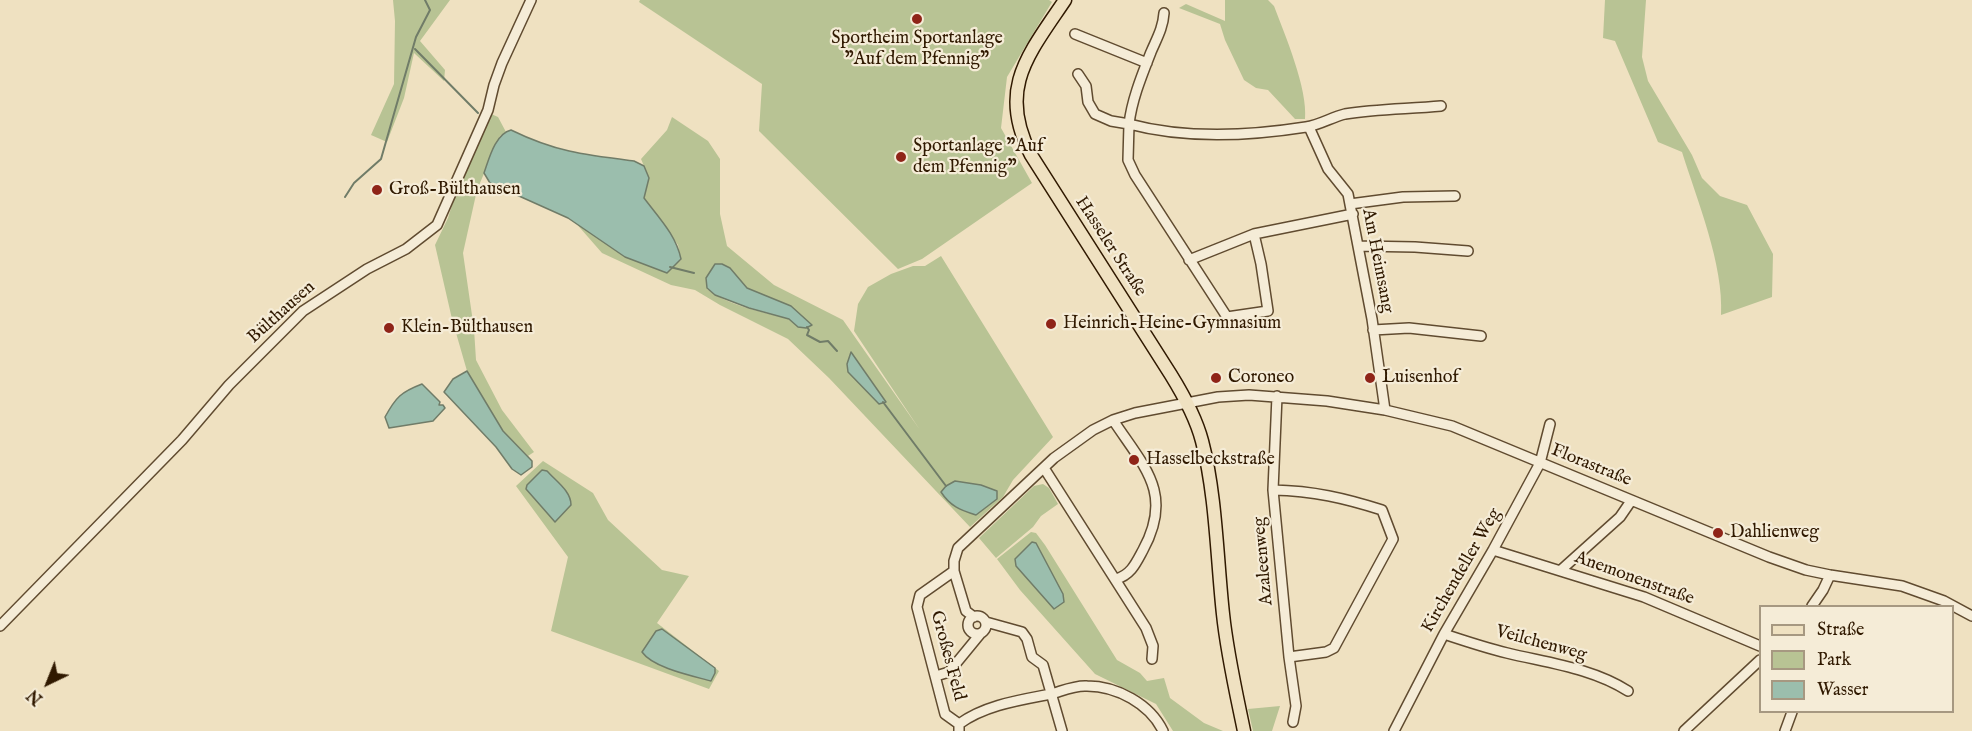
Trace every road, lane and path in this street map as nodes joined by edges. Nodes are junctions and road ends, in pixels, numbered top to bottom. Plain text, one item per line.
1 (531, 0) edge
2 (1065, 0) edge
3 (1164, 13) dead end
4 (1075, 34) dead end
5 (1146, 63) junction
6 (1078, 74) dead end
7 (1441, 106) dead end
8 (1129, 123) junction
9 (1309, 127) junction
10 (1455, 196) dead end
11 (1351, 209) junction
12 (1254, 234) junction
13 (1359, 246) junction
14 (1468, 251) dead end
15 (1189, 260) junction
16 (1373, 330) junction
17 (1481, 336) dead end
18 (1277, 396) junction
19 (1187, 403) junction
20 (1385, 410) junction
21 (1113, 420) junction
22 (1550, 424) dead end
23 (1540, 463) junction
24 (1044, 468) junction
25 (1273, 490) junction
26 (1631, 501) junction
27 (1493, 550) junction
28 (1561, 570) junction
29 (954, 571) junction
30 (1830, 575) junction
31 (1116, 579) junction
32 (1813, 605) edge
33 (1951, 605) edge
34 (1954, 606) edge
35 (1972, 616) edge
36 (974, 617) junction
37 (986, 622) junction
38 (0, 626) edge
39 (981, 633) junction
40 (1444, 634) junction
41 (1759, 644) edge
42 (1289, 657) junction
43 (1152, 659) dead end
44 (1759, 662) edge
45 (936, 676) junction
46 (1628, 691) dead end
47 (1051, 693) junction
48 (1791, 713) edge
49 (1293, 722) dead end
50 (959, 727) edge
51 (1062, 731) edge
52 (1163, 731) edge
53 (1244, 731) edge
54 (1394, 731) edge
55 (1684, 731) edge
56 (1785, 731) edge

1 - 38 street, Bülthausen
2 - 19 main road, Hasseler Straße
3 - 5 street
4 - 5 street
5 - 8 street
6 - 8 street
7 - 9 street
8 - 9 street
8 - 15 street
9 - 11 street, Am Heimsang
10 - 11 street
11 - 12 street
11 - 13 street, Am Heimsang
12 - 15 street
12 - 15 street
13 - 14 street
13 - 16 street, Am Heimsang
16 - 17 street
16 - 20 street, Am Heimsang
18 - 19 street, Florastraße
18 - 20 street, Florastraße
18 - 25 street, Azaleenweg
19 - 21 street
19 - 53 main road, Hasseler Straße
20 - 23 street, Florastraße
21 - 24 street
21 - 31 street
22 - 23 street, Kirchendeller Weg
23 - 26 street, Florastraße
23 - 27 street, Kirchendeller Weg
24 - 29 street
24 - 31 street
25 - 42 street, Azaleenweg
25 - 42 street
26 - 28 street
26 - 30 street, Florastraße
27 - 28 street, Anemonenstraße
27 - 40 street, Kirchendeller Weg
28 - 41 street, Anemonenstraße
29 - 36 street
29 - 45 street, Großes Feld
30 - 32 street
30 - 33 street, Florastraße
31 - 43 street
34 - 35 street, Florastraße
36 - 37 street
36 - 39 street
37 - 39 street
37 - 47 street
39 - 45 street
40 - 46 street, Veilchenweg
40 - 54 street, Kirchendeller Weg
42 - 49 street, Azaleenweg
44 - 55 street
45 - 50 street, Großes Feld
47 - 50 street
47 - 51 street
47 - 52 street
48 - 56 street

